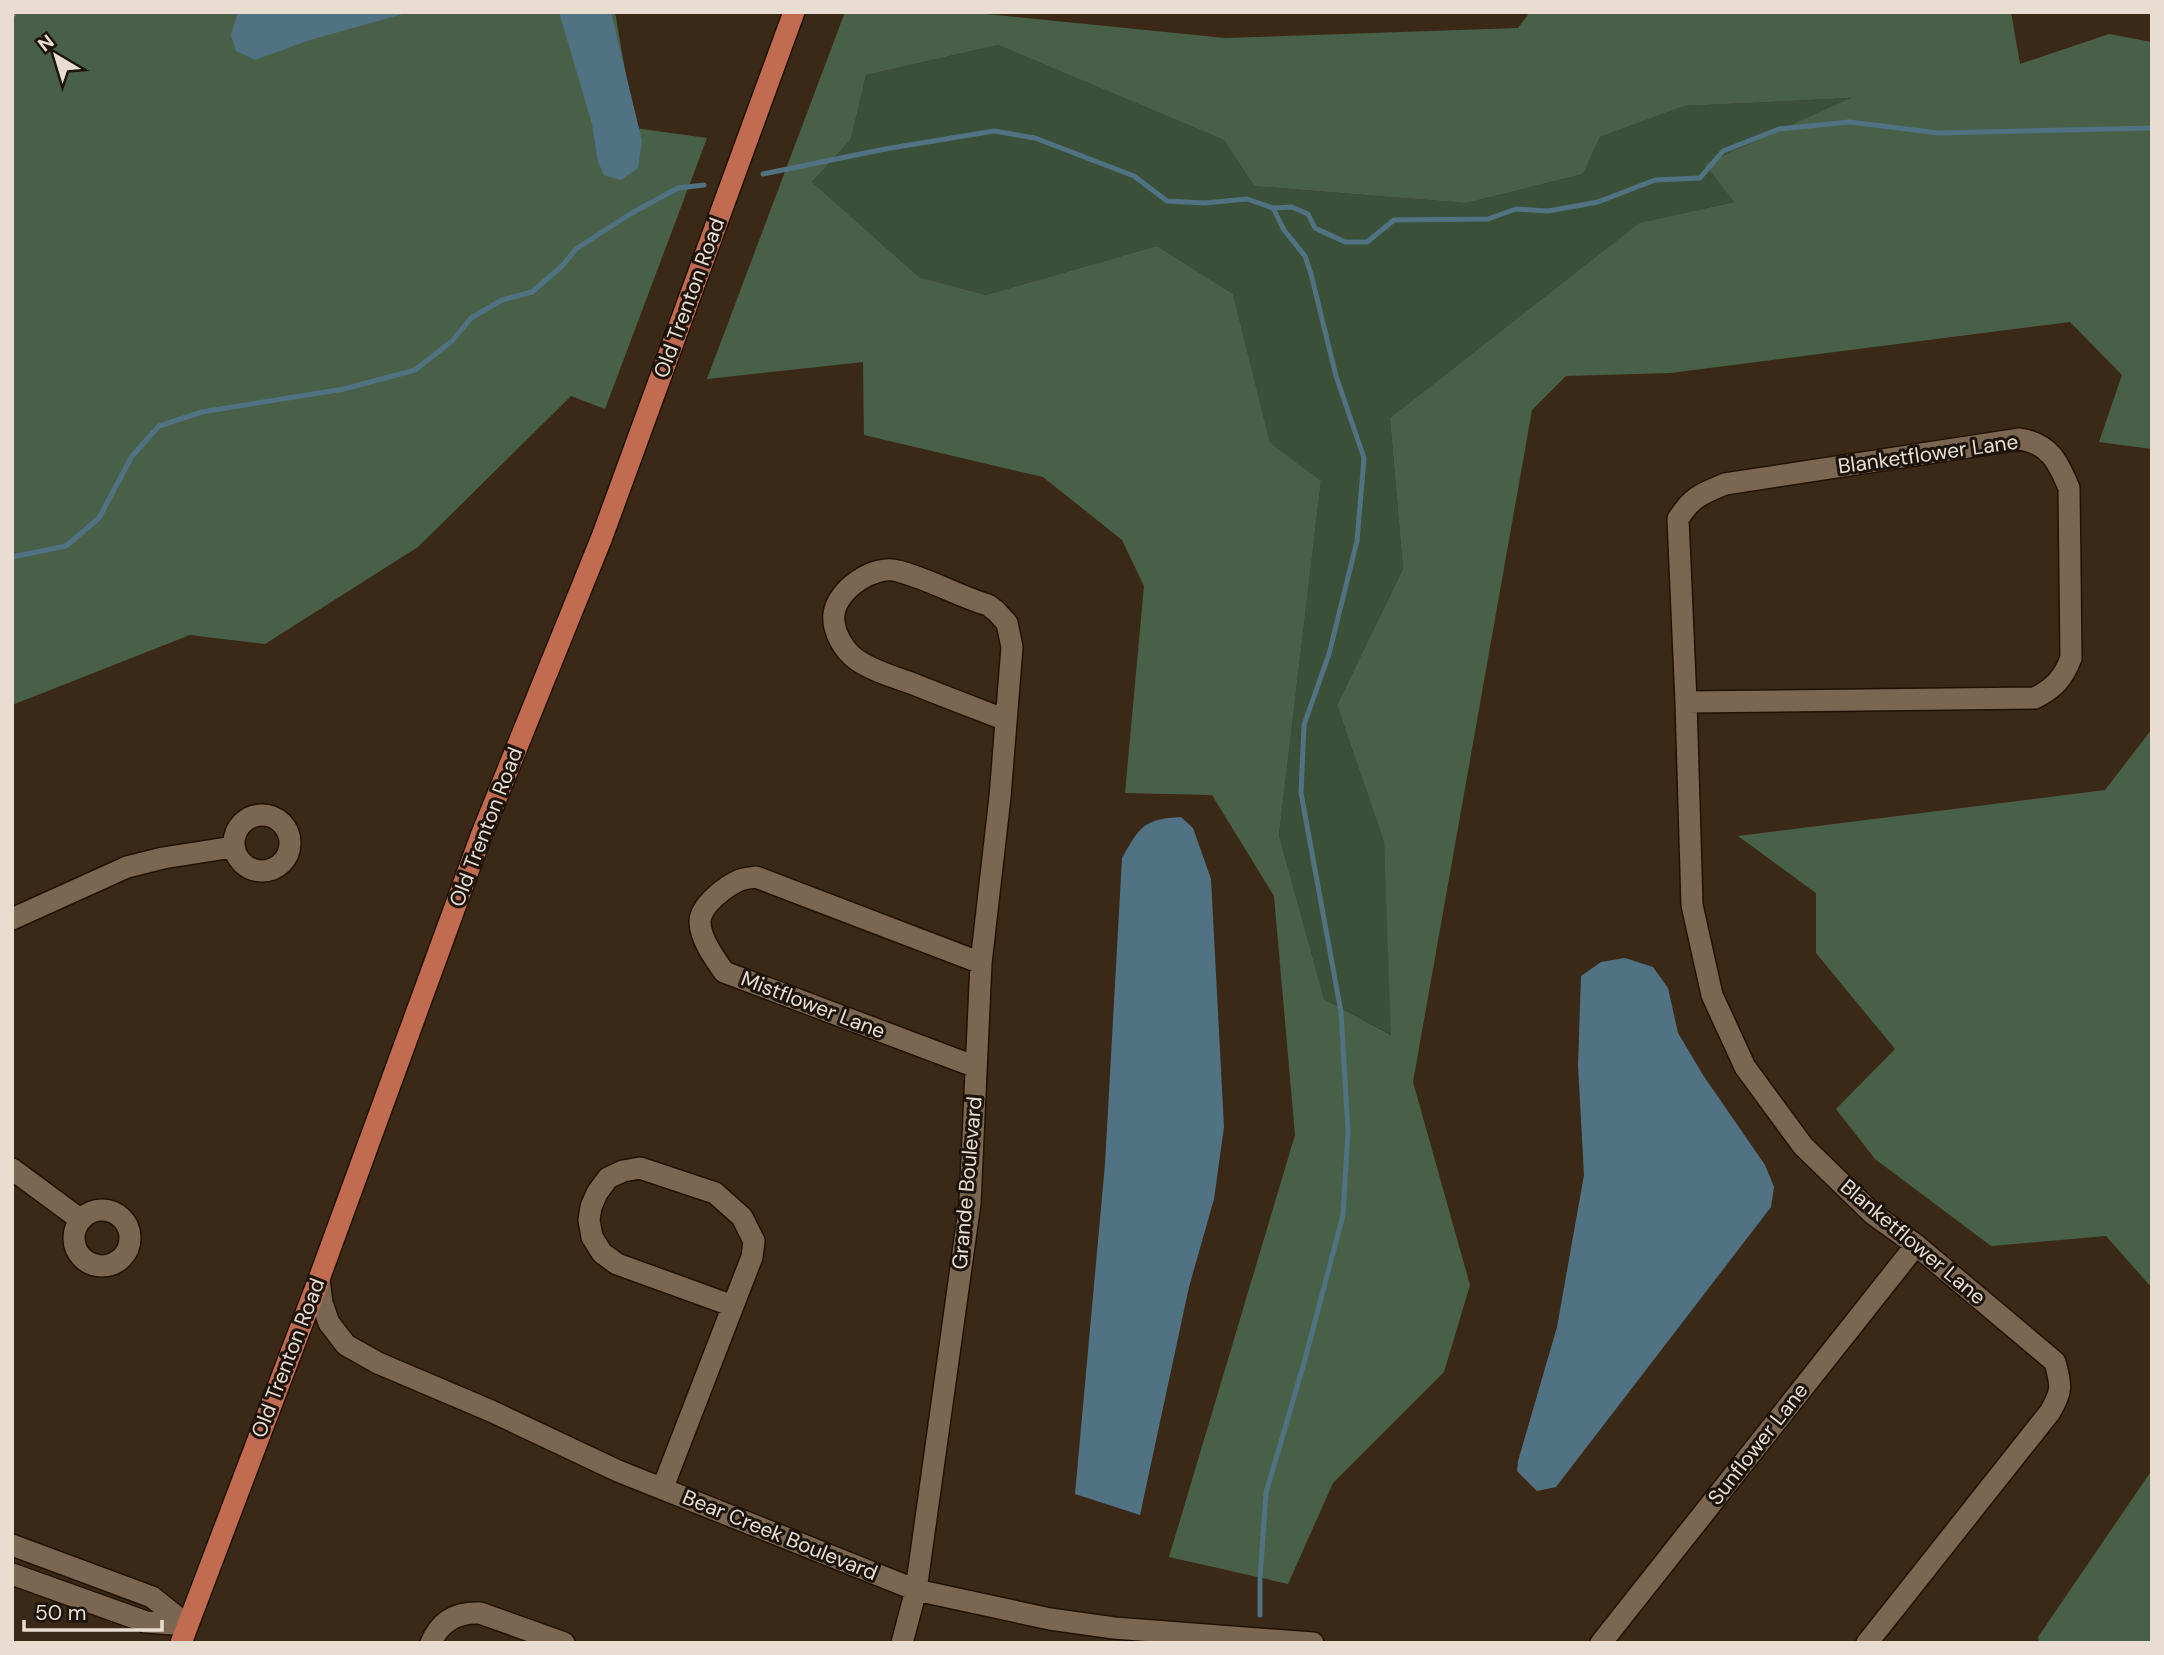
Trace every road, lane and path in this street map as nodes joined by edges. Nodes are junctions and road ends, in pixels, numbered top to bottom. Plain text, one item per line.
1 (18, 12) edge
2 (794, 12) edge
3 (12, 16) edge
4 (1685, 702) junction
5 (1006, 720) junction
6 (233, 847) dead end
7 (12, 919) edge
8 (981, 963) junction
9 (976, 1067) junction
10 (12, 1169) edge
11 (80, 1220) dead end
12 (1916, 1245) junction
13 (318, 1279) junction
14 (733, 1307) junction
15 (663, 1487) junction
16 (12, 1545) edge
17 (12, 1574) edge
18 (916, 1590) junction
19 (184, 1634) edge
20 (431, 1643) edge
21 (564, 1643) edge
22 (902, 1643) edge
23 (1313, 1643) edge
24 (1601, 1643) edge
25 (1867, 1643) edge

1 - 3 path
2 - 13 main road, Old Trenton Road
4 - 4 street, Blanketflower Lane
4 - 12 street, Blanketflower Lane
5 - 5 street, Grande Boulevard
5 - 8 street, Grande Boulevard
6 - 7 street
8 - 9 street, Grande Boulevard
8 - 9 street, Mistflower Lane
9 - 18 street, Grande Boulevard
10 - 11 street
12 - 24 street, Sunflower Lane
12 - 25 street, Blanketflower Lane
13 - 15 street, Bear Creek Boulevard
13 - 19 main road, Old Trenton Road
14 - 14 street
14 - 15 street
15 - 18 street, Bear Creek Boulevard
16 - 19 street
17 - 19 street
18 - 22 street, Grande Boulevard
18 - 23 street, Bear Creek Boulevard
20 - 21 street

